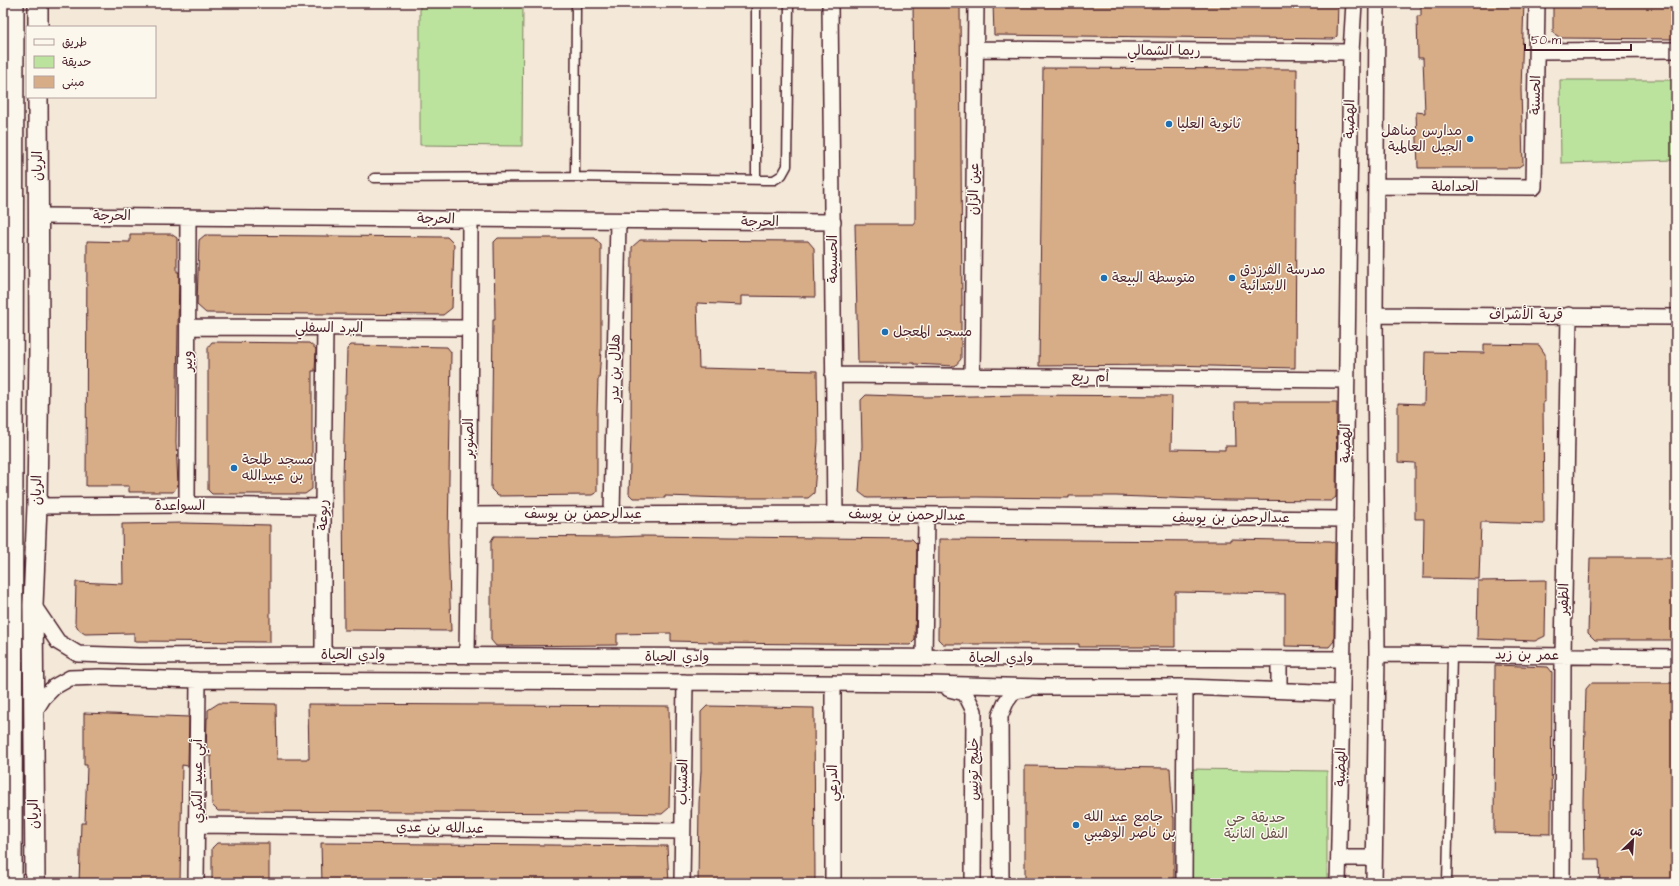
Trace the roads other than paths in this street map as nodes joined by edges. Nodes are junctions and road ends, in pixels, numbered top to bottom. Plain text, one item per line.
1 (14, 3) edge
2 (38, 3) edge
3 (576, 3) edge
4 (756, 3) edge
5 (789, 3) edge
6 (830, 3) edge
7 (976, 3) edge
8 (1354, 3) edge
9 (1377, 3) edge
10 (1537, 3) edge
11 (38, 26) edge
12 (976, 49) junction
13 (1676, 50) edge
14 (1537, 51) junction
15 (1351, 52) junction
16 (38, 98) edge
17 (9, 141) edge
18 (575, 177) junction
19 (374, 178) dead end
20 (756, 180) junction
21 (1376, 186) junction
22 (1534, 187) joint
23 (38, 216) junction
24 (188, 216) junction
25 (470, 220) junction
26 (618, 221) junction
27 (833, 222) junction
28 (1375, 315) junction
29 (1569, 315) junction
30 (1676, 317) edge
31 (188, 327) junction
32 (325, 328) junction
33 (470, 328) junction
34 (14, 347) junction
35 (39, 348) junction
36 (833, 375) junction
37 (972, 376) junction
38 (1346, 380) junction
39 (187, 505) junction
40 (37, 506) junction
41 (323, 507) junction
42 (612, 514) junction
43 (836, 514) junction
44 (469, 515) junction
45 (926, 516) junction
46 (1346, 518) junction
47 (33, 605) junction
48 (1377, 654) junction
49 (120, 655) junction
50 (324, 655) junction
51 (1452, 655) junction
52 (467, 656) junction
53 (1563, 656) junction
54 (1676, 657) edge
55 (924, 658) junction
56 (1343, 659) junction
57 (1279, 660) junction
58 (13, 675) junction
59 (120, 678) junction
60 (198, 680) junction
61 (685, 682) junction
62 (834, 683) junction
63 (931, 684) junction
64 (1043, 687) junction
65 (1185, 687) junction
66 (1280, 690) junction
67 (1342, 694) junction
68 (3, 697) edge
69 (33, 715) junction
70 (3, 757) edge
71 (13, 774) junction
72 (198, 825) junction
73 (682, 831) junction
74 (1339, 858) junction
75 (1374, 858) junction
76 (12, 883) edge
77 (35, 883) edge
78 (196, 883) edge
79 (682, 883) edge
80 (833, 883) edge
81 (973, 883) edge
82 (1001, 883) edge
83 (1184, 883) edge
84 (1338, 883) edge
85 (1374, 883) edge
86 (1447, 883) edge
87 (1562, 883) edge

1 - 17 street, الريان
2 - 11 street
3 - 18 lane
4 - 20 lane
5 - 20 lane
6 - 27 street, الحسيمة
7 - 12 street, عين الزان
8 - 15 street, الهضبة
9 - 21 street, الهضبة
10 - 14 street, الحسنة
12 - 15 street, ريما الشمالي
12 - 37 street, عين الزان
13 - 14 street
14 - 22 street, الحسنة
15 - 38 street, الهضبة
16 - 23 street, الريان
17 - 34 street, الريان
18 - 19 lane
18 - 20 lane
21 - 22 street, الحداملة
21 - 28 street, الهضبة
23 - 24 street, الحرجة
23 - 35 street, الريان
24 - 25 street, الحرجة
24 - 31 street, وبير
25 - 26 street, الحرجة
25 - 33 street, الصنوبر
26 - 27 street, الحرجة
26 - 42 street, هلال بن بدر
27 - 36 street, الحسيمة
28 - 29 street, قرية الأشراف
28 - 48 street, الهضبة
29 - 30 street, قرية الأشراف
29 - 53 street, الظفير
31 - 32 street, البرد السفلي
31 - 39 street, وبير
32 - 33 street, البرد السفلي
32 - 41 street, ربوعة
33 - 44 street, الصنوبر
34 - 35 street
34 - 58 street, الريان
35 - 40 street, الريان
36 - 37 street, أم ريع
36 - 43 street, الحسيمة
37 - 38 street, أم ريع
38 - 46 street, الهضبة
39 - 40 street, السواعدة
39 - 41 street, السواعدة
40 - 47 street, الريان
41 - 50 street, ربوعة
42 - 43 street, عبدالرحمن بن يوسف
42 - 44 street, عبدالرحمن بن يوسف
43 - 45 street, عبدالرحمن بن يوسف
44 - 52 street, الصنوبر
45 - 46 street, عبدالرحمن بن يوسف
45 - 55 street
46 - 56 street, الهضبة
47 - 49 street, وادي الحياة
47 - 69 street, الريان
48 - 51 street, عمر بن زيد
48 - 75 street, الهضبة
49 - 50 street, وادي الحياة
49 - 59 street
50 - 52 street, وادي الحياة
51 - 53 street, عمر بن زيد
51 - 86 lane
52 - 55 street, وادي الحياة
53 - 54 street, عمر بن زيد
53 - 87 street, الظفير
55 - 57 street, وادي الحياة
56 - 57 street, وادي الحياة
56 - 67 street, الهضبة
57 - 66 street
58 - 68 street
58 - 71 street, الريان
59 - 60 street, وادي الحياة
59 - 69 street, وادي الحياة
60 - 61 street, وادي الحياة
60 - 72 street, أبي عبيد البكري
61 - 62 street, وادي الحياة
61 - 73 street, العشباب
62 - 63 street, وادي الحياة
62 - 80 street, الدرعي
63 - 64 street, وادي الحياة
63 - 81 street, خليج تونس
64 - 65 street, وادي الحياة
64 - 82 street, خليج تونس
65 - 66 street, وادي الحياة
65 - 83 street
66 - 67 street, وادي الحياة
67 - 74 street, الهضبة
69 - 77 street, الريان
70 - 71 street
71 - 76 street, الريان
72 - 73 street, عبدالله بن عدي
72 - 78 street, أبي عبيد البكري
73 - 79 street, العشباب
74 - 75 street
74 - 84 street, الهضبة
75 - 85 street, الهضبة

